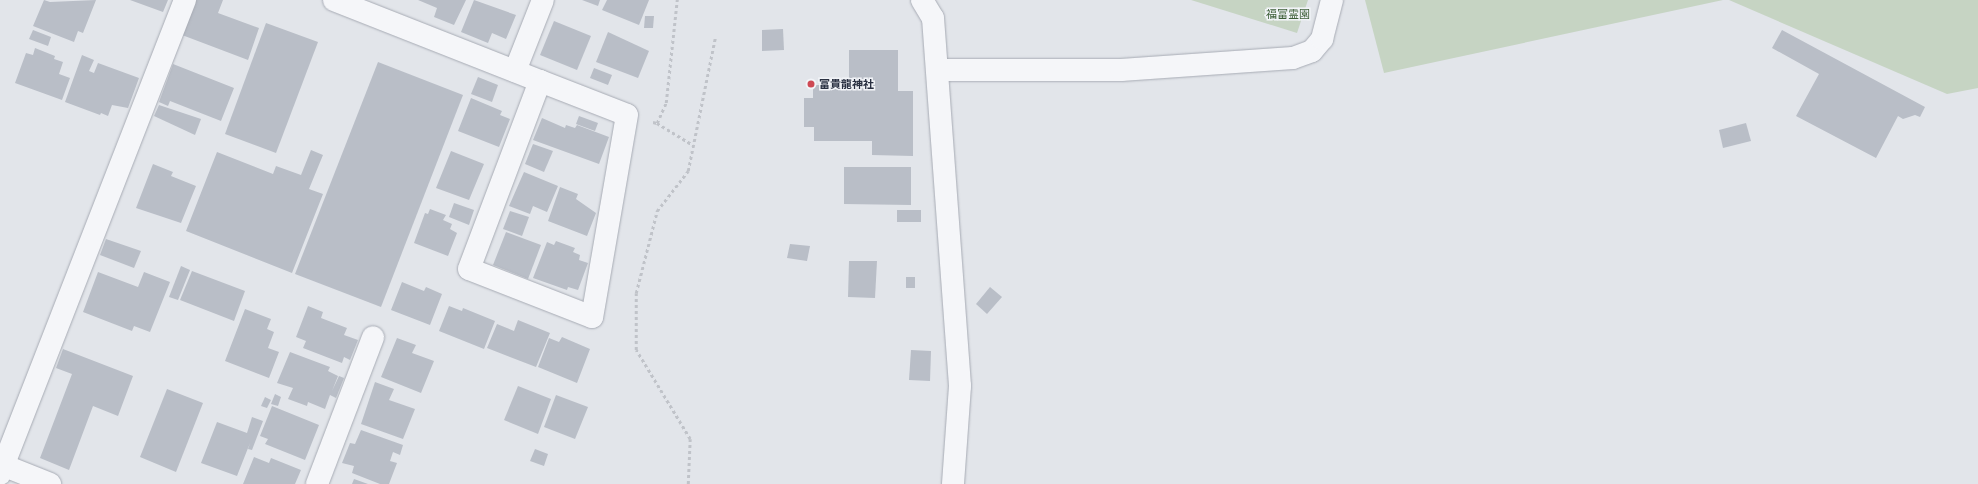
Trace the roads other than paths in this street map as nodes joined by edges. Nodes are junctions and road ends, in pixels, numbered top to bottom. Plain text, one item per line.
1 (185, 0) edge
2 (334, 0) edge
3 (543, 0) edge
4 (922, 0) edge
5 (1332, 0) edge
6 (938, 70) junction
7 (515, 71) junction
8 (540, 81) junction
9 (373, 337) dead end
10 (1, 468) edge
11 (50, 484) edge
12 (317, 484) edge
13 (953, 484) edge

1 - 10 street
2 - 7 street
3 - 7 street
4 - 6 street
5 - 6 street
6 - 13 street
7 - 8 street
8 - 8 street
9 - 12 street
10 - 11 street

